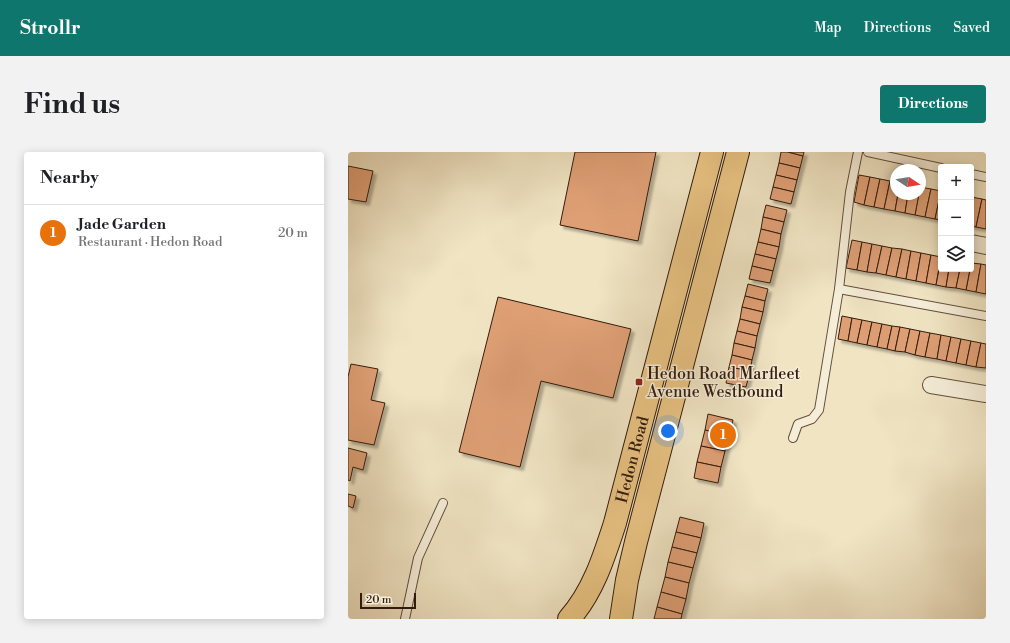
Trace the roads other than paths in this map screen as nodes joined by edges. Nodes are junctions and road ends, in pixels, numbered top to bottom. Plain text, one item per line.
1 (712, 152) edge
2 (738, 152) edge
3 (858, 152) edge
4 (868, 152) edge
5 (938, 167) edge
6 (974, 175) edge
7 (986, 177) edge
8 (974, 244) edge
9 (986, 246) edge
10 (839, 289) junction
11 (986, 316) edge
12 (931, 385) dead end
13 (986, 394) edge
14 (793, 438) dead end
15 (442, 502) dead end
16 (406, 619) edge
17 (569, 619) edge
18 (620, 619) edge

1 - 17 highway, Hedon Road
2 - 18 highway, Hedon Road
3 - 10 lane
4 - 5 lane
6 - 7 lane
8 - 9 street
10 - 11 lane
10 - 14 lane
12 - 13 street
15 - 16 lane

